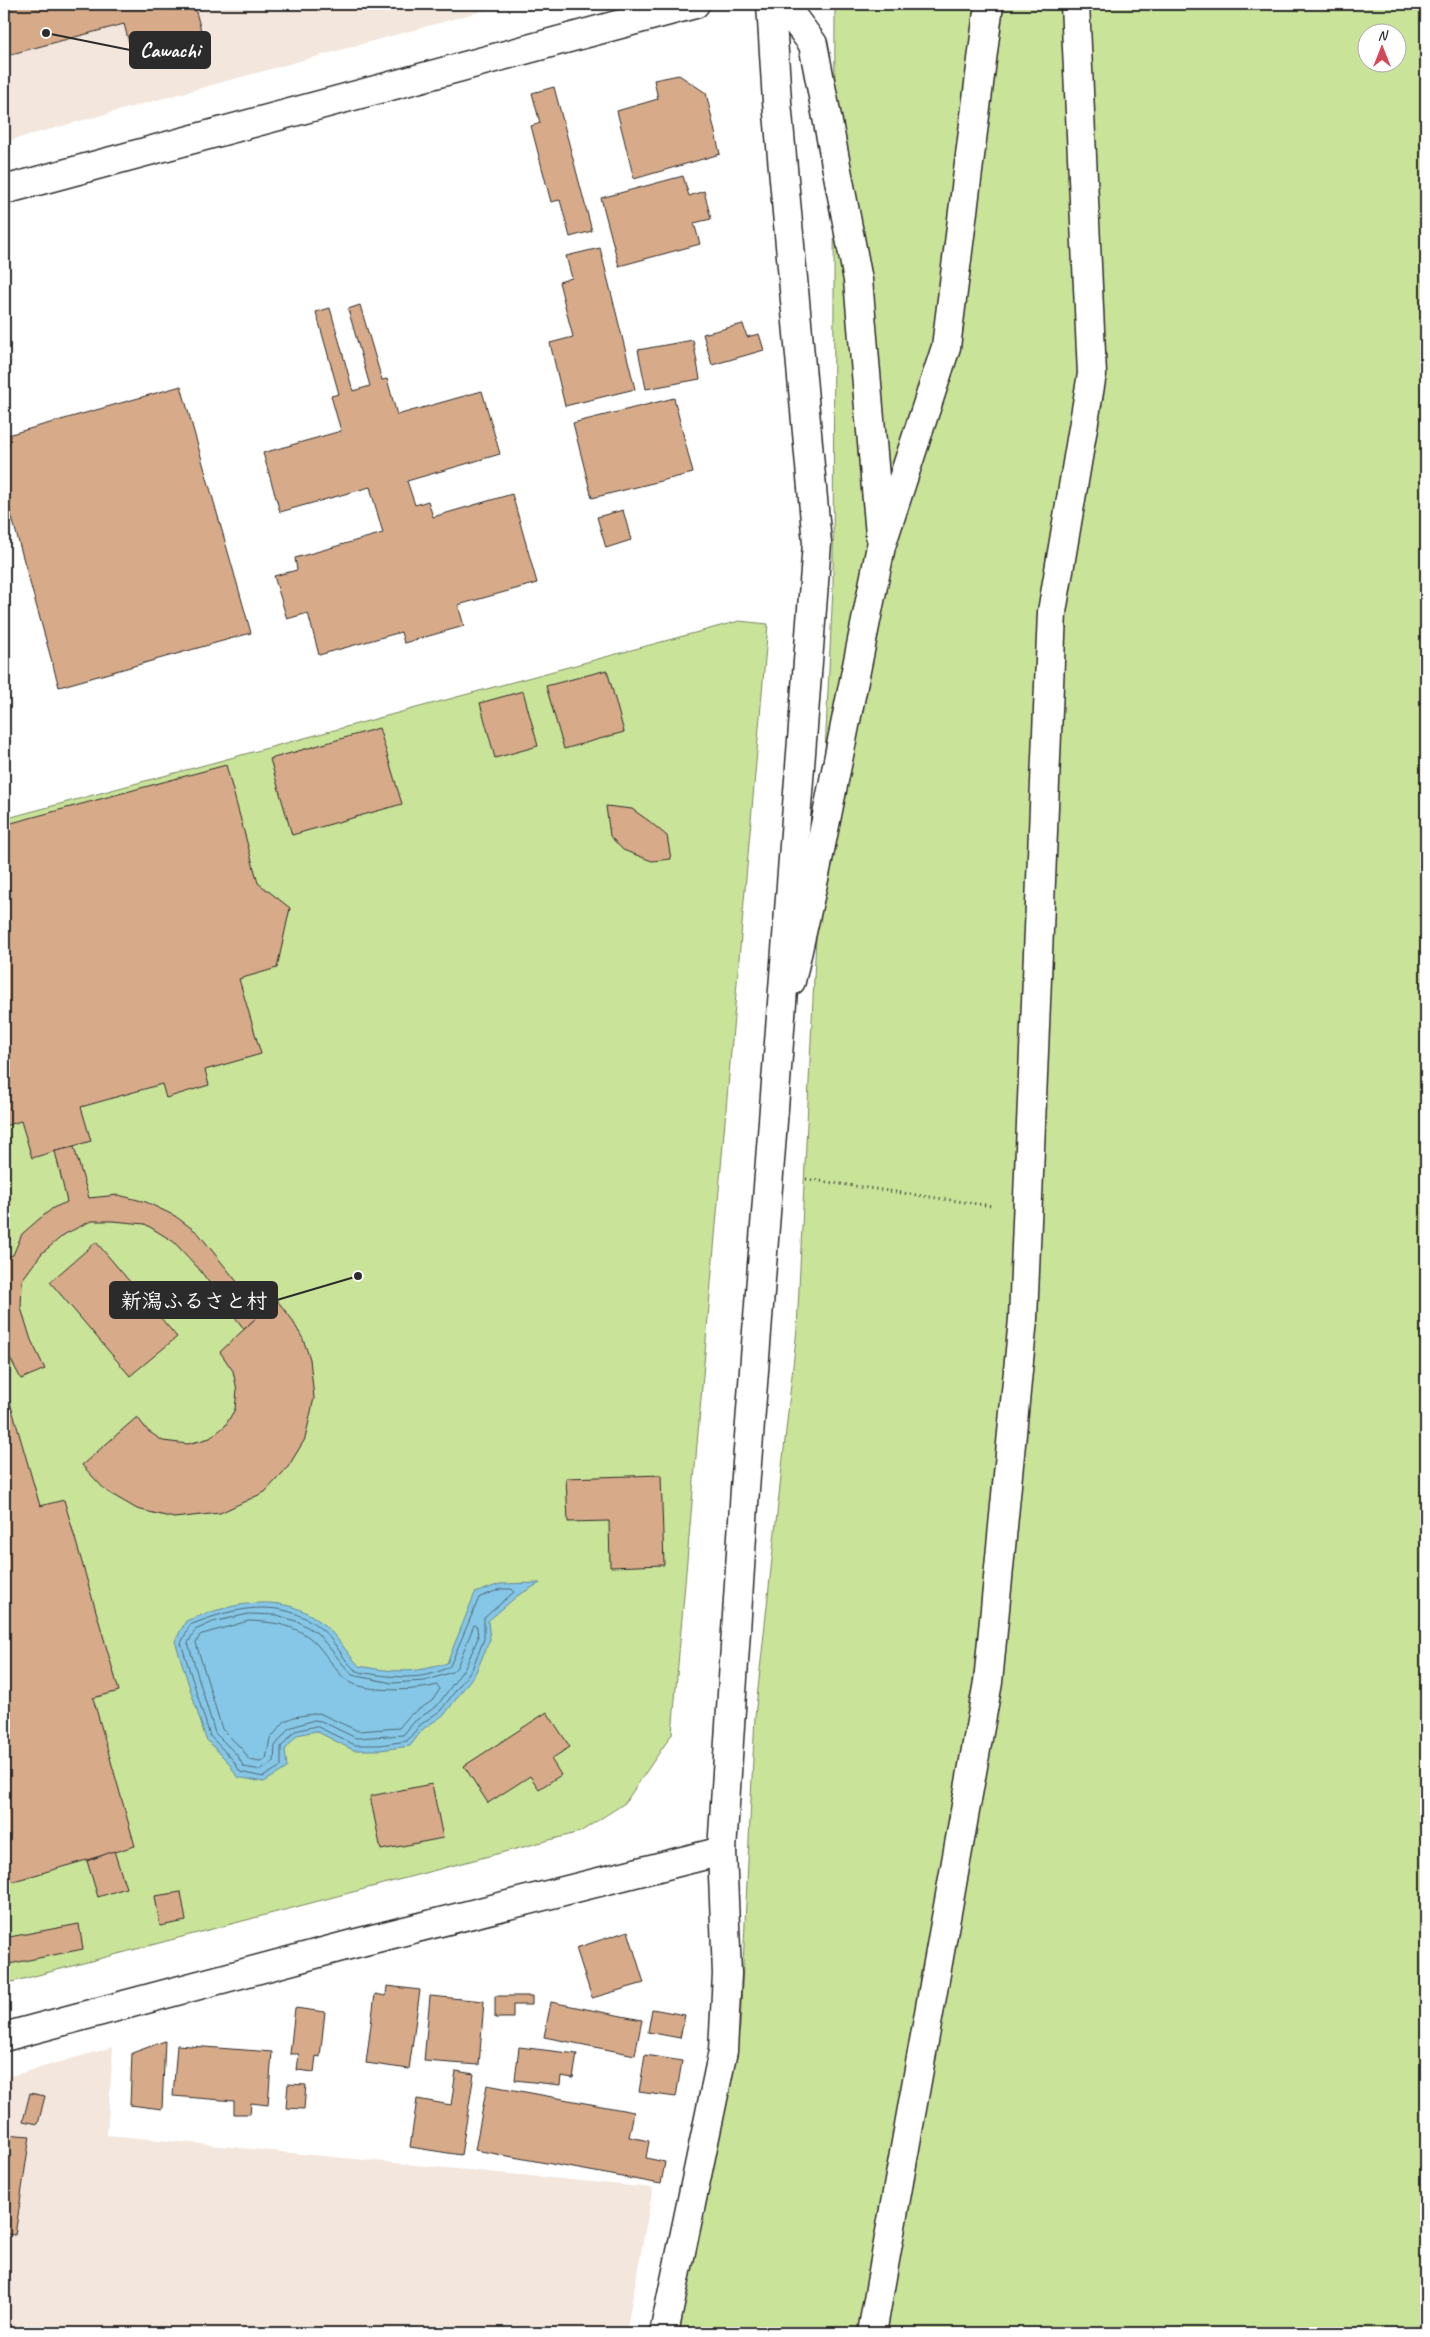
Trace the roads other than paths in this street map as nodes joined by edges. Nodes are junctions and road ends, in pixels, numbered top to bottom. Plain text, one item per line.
1 (695, 4) edge
2 (771, 4) edge
3 (783, 4) edge
4 (989, 4) edge
5 (1075, 4) edge
6 (4, 190) edge
7 (881, 546) junction
8 (783, 1004) junction
9 (722, 1851) junction
10 (4, 2037) edge
11 (664, 2333) edge
12 (872, 2333) edge

1 - 6 street
2 - 8 street
3 - 7 street
4 - 7 street
5 - 12 street
7 - 8 street
8 - 9 street
9 - 10 street
9 - 11 street

